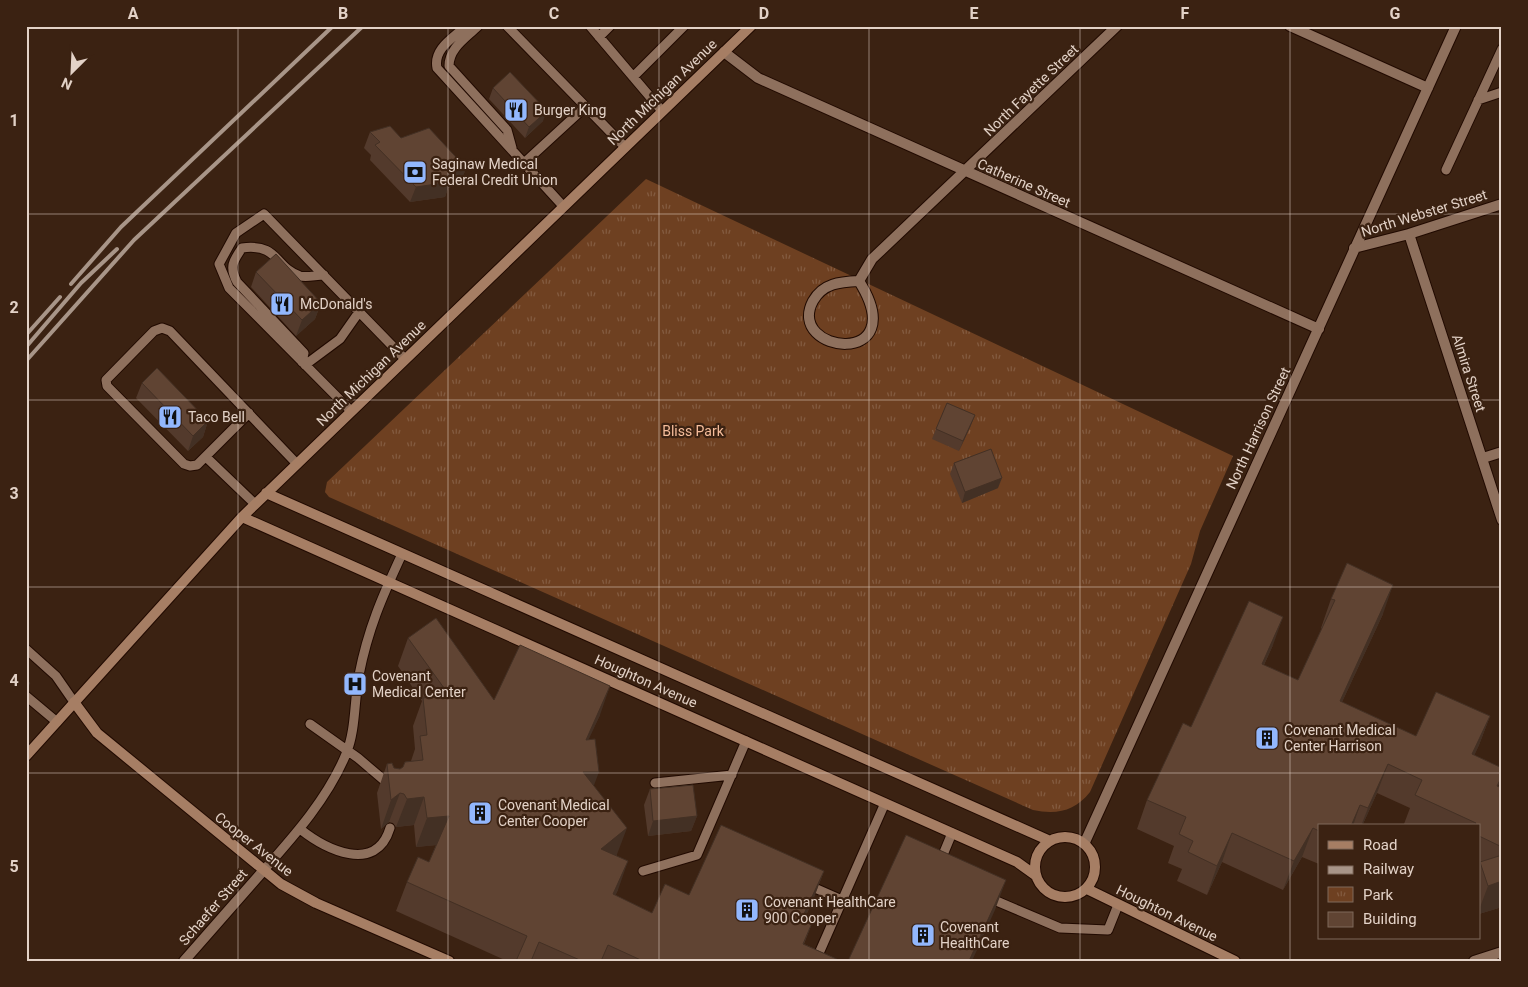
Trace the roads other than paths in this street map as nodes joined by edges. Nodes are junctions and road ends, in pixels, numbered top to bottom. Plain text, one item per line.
1 (466, 26) edge
2 (478, 26) edge
3 (507, 26) edge
4 (590, 26) edge
5 (610, 26) edge
6 (684, 26) edge
7 (751, 26) edge
8 (1117, 26) edge
9 (1290, 26) edge
10 (1456, 26) edge
11 (599, 37) junction
12 (1502, 49) edge
13 (724, 52) junction
14 (633, 77) junction
15 (1428, 88) junction
16 (1502, 92) edge
17 (1478, 100) junction
18 (585, 106) junction
19 (662, 111) junction
20 (625, 147) junction
21 (514, 152) junction
22 (524, 163) junction
23 (1446, 170) dead end
24 (966, 172) junction
25 (1502, 204) edge
26 (564, 206) junction
27 (1409, 234) junction
28 (1354, 248) junction
29 (324, 275) junction
30 (859, 281) junction
31 (359, 312) junction
32 (1319, 329) junction
33 (405, 359) junction
34 (304, 363) junction
35 (351, 411) junction
36 (249, 413) junction
37 (1502, 452) edge
38 (206, 456) junction
39 (1483, 458) junction
40 (297, 464) junction
41 (266, 493) junction
42 (255, 504) junction
43 (242, 517) junction
44 (1502, 520) edge
45 (402, 554) junction
46 (389, 582) junction
47 (26, 649) edge
48 (26, 696) edge
49 (74, 702) junction
50 (56, 722) junction
51 (310, 724) dead end
52 (746, 741) junction
53 (347, 752) junction
54 (26, 756) edge
55 (732, 775) junction
56 (655, 783) dead end
57 (388, 792) edge
58 (885, 803) junction
59 (709, 827) junction
60 (390, 828) dead end
61 (300, 829) junction
62 (952, 832) junction
63 (714, 840) edge
64 (1048, 840) junction
65 (1085, 842) junction
66 (263, 871) junction
67 (643, 871) dead end
68 (940, 873) edge
69 (1035, 875) junction
70 (799, 881) edge
71 (1087, 889) junction
72 (978, 893) edge
73 (842, 900) junction
74 (1118, 905) junction
75 (820, 951) edge
76 (1502, 952) edge
77 (184, 961) edge
78 (450, 961) edge
79 (1235, 961) edge
80 (1474, 961) edge

1 - 21 lane
2 - 21 lane
3 - 18 lane
4 - 11 lane
5 - 11 lane
6 - 14 lane
7 - 13 street, North Michigan Avenue
8 - 24 street, North Fayette Street
9 - 15 street
10 - 15 street, North Harrison Street
11 - 14 lane
12 - 17 lane
13 - 19 street, North Michigan Avenue
13 - 24 street, Catherine Street
14 - 19 lane
15 - 28 street, North Harrison Street
16 - 17 lane
17 - 23 lane
18 - 20 lane
18 - 22 lane
19 - 20 street, North Michigan Avenue
20 - 26 street, North Michigan Avenue
21 - 22 lane
22 - 26 lane
24 - 30 street, North Fayette Street
24 - 32 street, Catherine Street
25 - 27 street, North Webster Street
26 - 33 street, North Michigan Avenue
27 - 28 street, North Webster Street
27 - 39 street, Almira Street
28 - 32 street, North Harrison Street
29 - 31 lane
29 - 34 lane
29 - 34 lane
30 - 30 street
31 - 33 lane
31 - 34 lane
32 - 65 street, North Harrison Street
33 - 35 street, North Michigan Avenue
34 - 35 lane
35 - 40 street, North Michigan Avenue
36 - 38 lane
36 - 38 lane
36 - 40 lane
37 - 39 street
38 - 42 lane
39 - 44 street, Almira Street
40 - 41 street, North Michigan Avenue
41 - 42 street, North Michigan Avenue
41 - 45 street, Houghton Avenue
42 - 43 street, North Michigan Avenue
43 - 46 street, Houghton Avenue
43 - 49 street, North Michigan Avenue
45 - 46 lane
45 - 64 street, Houghton Avenue
46 - 52 street, Houghton Avenue
46 - 53 lane
47 - 49 lane
48 - 50 lane
49 - 50 street, North Michigan Avenue
49 - 66 street, Cooper Avenue
50 - 54 street, North Michigan Avenue
51 - 53 lane
52 - 55 lane
52 - 58 street, Houghton Avenue
53 - 57 lane
53 - 61 lane
55 - 56 lane
55 - 59 lane
58 - 62 street, Houghton Avenue
58 - 73 lane
59 - 63 lane
59 - 67 lane
60 - 61 lane
61 - 66 lane
62 - 68 lane
62 - 69 street, Houghton Avenue
64 - 65 street
64 - 69 street
65 - 71 street
66 - 77 street, Schaefer Street
66 - 78 street, Cooper Avenue
69 - 71 street
70 - 73 lane
71 - 74 street, Houghton Avenue
72 - 74 lane
73 - 75 lane
74 - 79 street, Houghton Avenue
76 - 80 street

